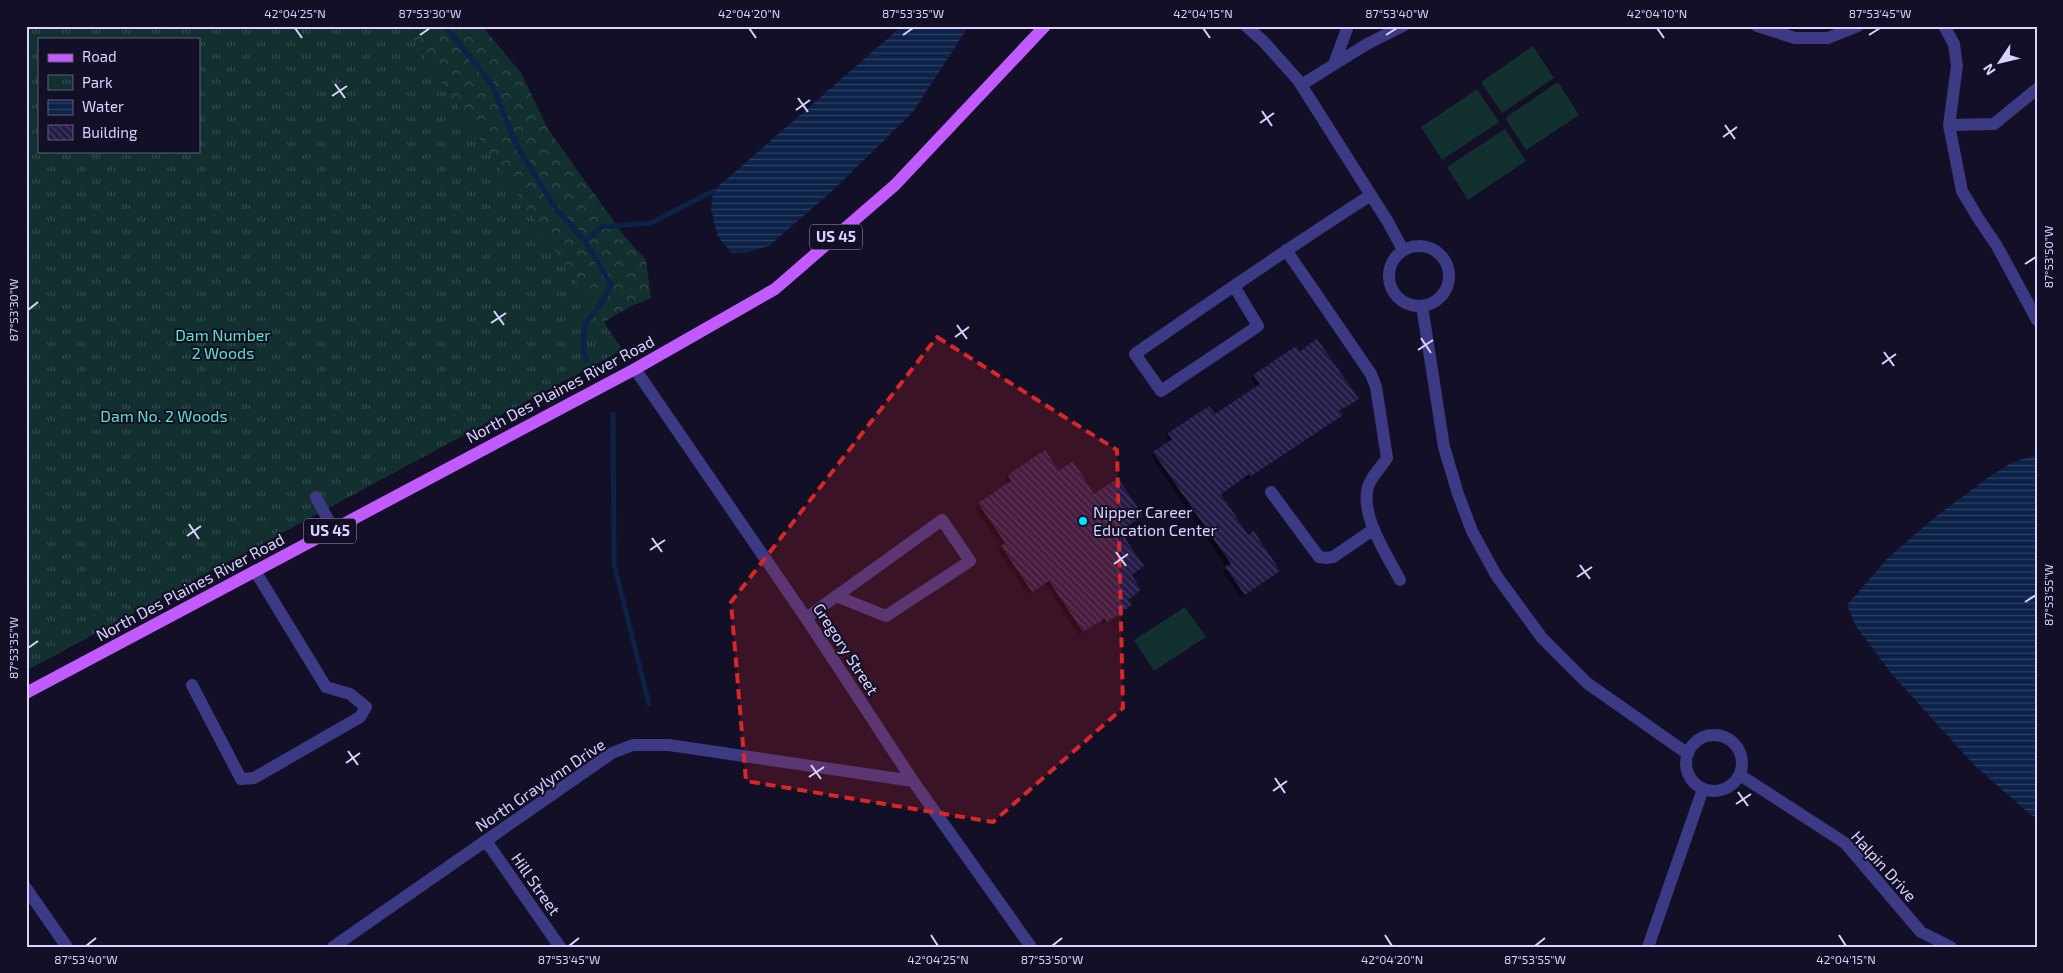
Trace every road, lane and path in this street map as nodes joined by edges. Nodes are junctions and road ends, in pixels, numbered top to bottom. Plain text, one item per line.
1 (1045, 26) edge
2 (1246, 26) edge
3 (1348, 26) edge
4 (1403, 26) edge
5 (1757, 26) edge
6 (1858, 26) edge
7 (1944, 26) edge
8 (1334, 64) junction
9 (1301, 84) junction
10 (2037, 89) edge
11 (1950, 125) junction
12 (1371, 195) junction
13 (1286, 250) junction
14 (1402, 250) junction
15 (1234, 286) junction
16 (1422, 306) junction
17 (2037, 320) edge
18 (635, 369) junction
19 (1271, 492) dead end
20 (316, 497) dead end
21 (1374, 529) junction
22 (333, 530) junction
23 (255, 571) junction
24 (1400, 580) dead end
25 (836, 596) junction
26 (806, 618) junction
27 (192, 685) dead end
28 (26, 693) edge
29 (1688, 754) junction
30 (1740, 775) junction
31 (913, 780) junction
32 (1703, 789) junction
33 (486, 841) junction
34 (26, 888) edge
35 (67, 947) edge
36 (333, 947) edge
37 (560, 947) edge
38 (1031, 947) edge
39 (1648, 947) edge
40 (1951, 947) edge

1 - 18 main road, North Des Plaines River Road / US 45
2 - 9 street
3 - 8 street
4 - 8 street
5 - 6 street
7 - 11 street
8 - 9 street
9 - 12 street
10 - 11 street
11 - 17 street
12 - 13 street
12 - 14 street
13 - 15 street
13 - 21 street
14 - 16 street
14 - 16 street
15 - 15 street
16 - 29 street
18 - 22 main road, North Des Plaines River Road / US 45
18 - 26 street, Gregory Street
19 - 21 street
20 - 22 street
21 - 24 street
22 - 23 main road, North Des Plaines River Road / US 45
23 - 27 street
23 - 28 main road, North Des Plaines River Road / US 45
25 - 25 street
25 - 26 street
26 - 31 street, Gregory Street
29 - 30 street
29 - 32 street
30 - 32 street
30 - 40 street, Halpin Drive
31 - 33 street, North Graylynn Drive
31 - 38 street, Gregory Street
32 - 39 street
33 - 36 street, North Graylynn Drive
33 - 37 street, Hill Street
34 - 35 street

